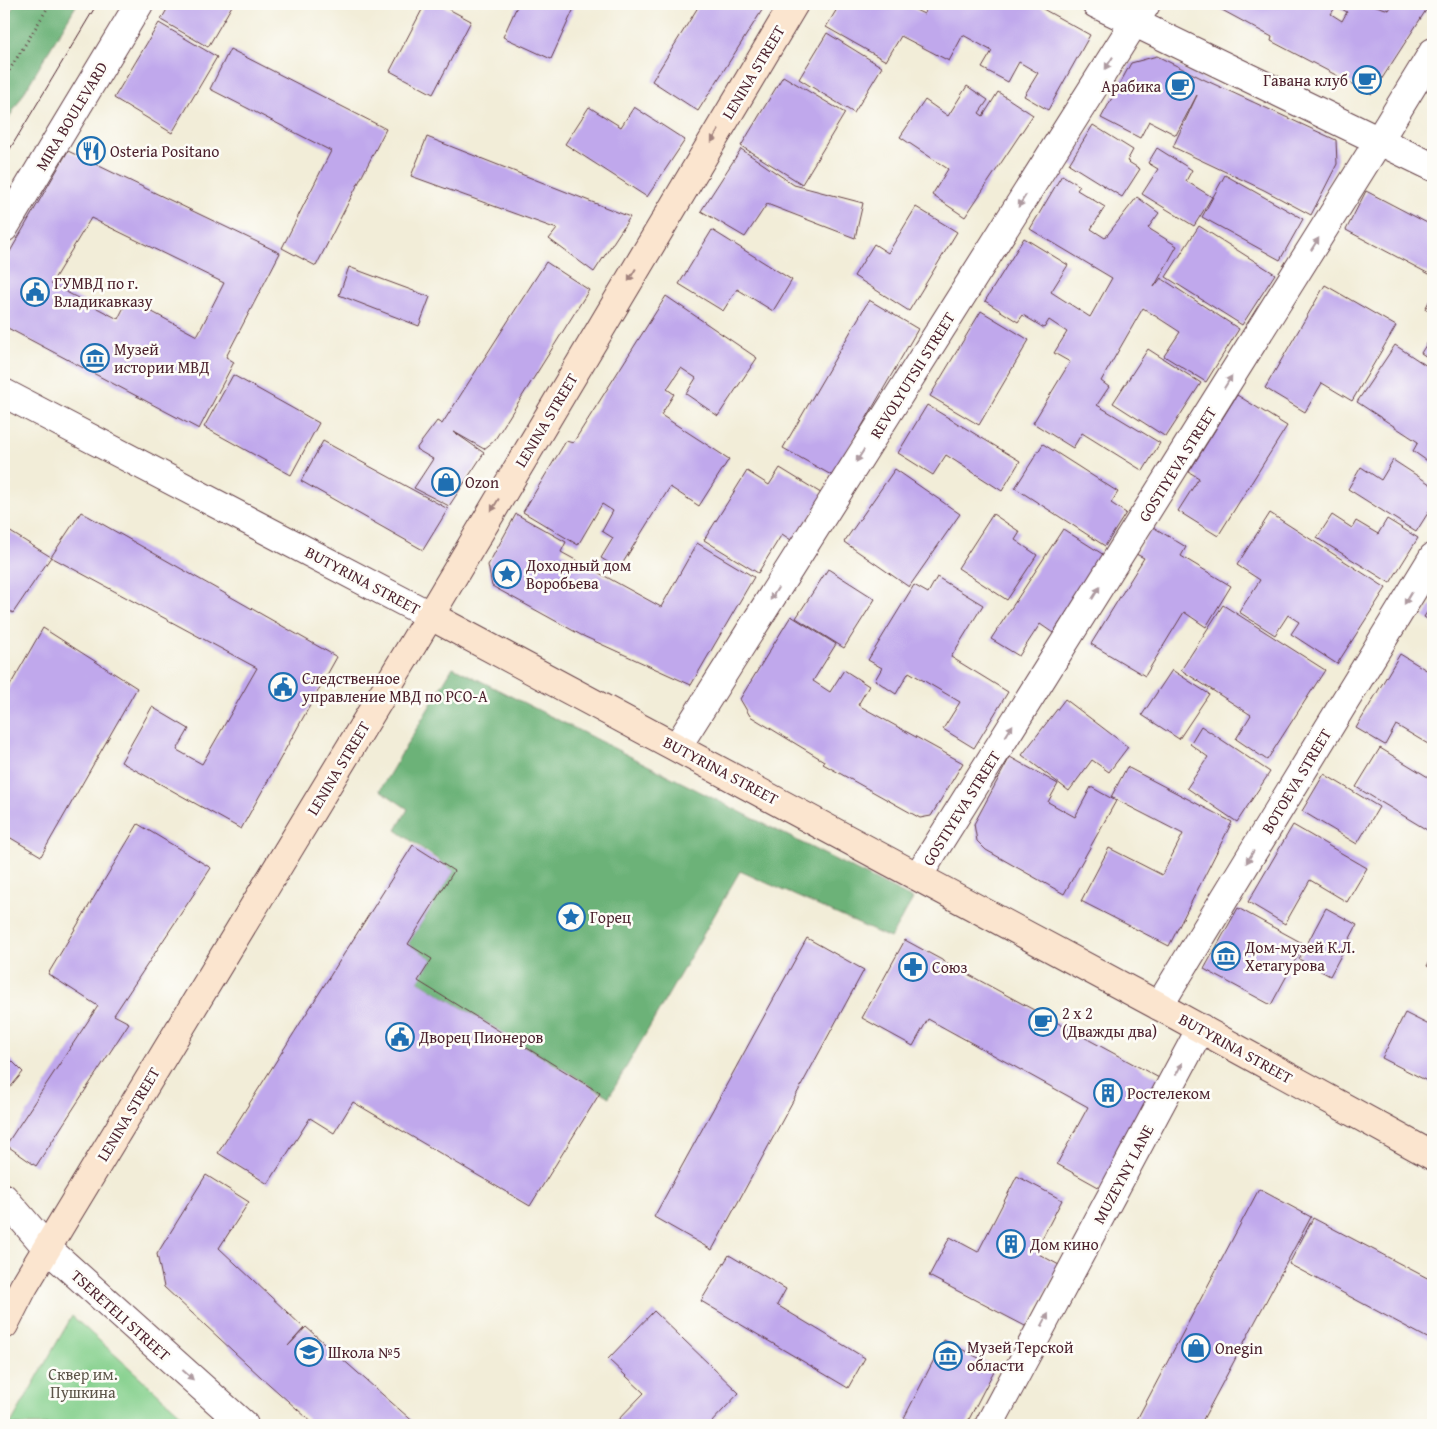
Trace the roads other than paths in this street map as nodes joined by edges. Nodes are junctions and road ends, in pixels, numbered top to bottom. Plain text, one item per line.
1 (139, 4) edge
2 (794, 4) edge
3 (1096, 4) edge
4 (1141, 13) edge
5 (1433, 52) edge
6 (1379, 141) junction
7 (1433, 167) edge
8 (4, 228) edge
9 (4, 392) edge
10 (1433, 557) edge
11 (430, 615) junction
12 (677, 747) junction
13 (918, 876) junction
14 (1160, 1006) junction
15 (1201, 1028) junction
16 (1433, 1156) edge
17 (4, 1198) edge
18 (48, 1248) junction
19 (4, 1324) edge
20 (244, 1425) edge
21 (989, 1425) edge

1 - 8 street, MIRA BOULEVARD
2 -> 11 main road, LENINA STREET
3 - 4 street
4 - 6 street
4 -> 12 street, REVOLYUTSII STREET
5 - 6 street, GOSTIYEVA STREET
6 - 7 street
13 -> 6 street, GOSTIYEVA STREET
9 - 11 street, BUTYRINA STREET
10 -> 14 street, BOTOEVA STREET
11 - 12 main road, BUTYRINA STREET
11 - 18 main road, LENINA STREET
12 - 13 main road, BUTYRINA STREET
13 - 14 main road, BUTYRINA STREET
14 - 15 main road, BUTYRINA STREET
15 - 16 main road, BUTYRINA STREET
21 -> 15 street, MUZEYNY LANE
17 - 18 street, TSERETELI STREET
18 - 19 main road, LENINA STREET
18 -> 20 street, TSERETELI STREET

